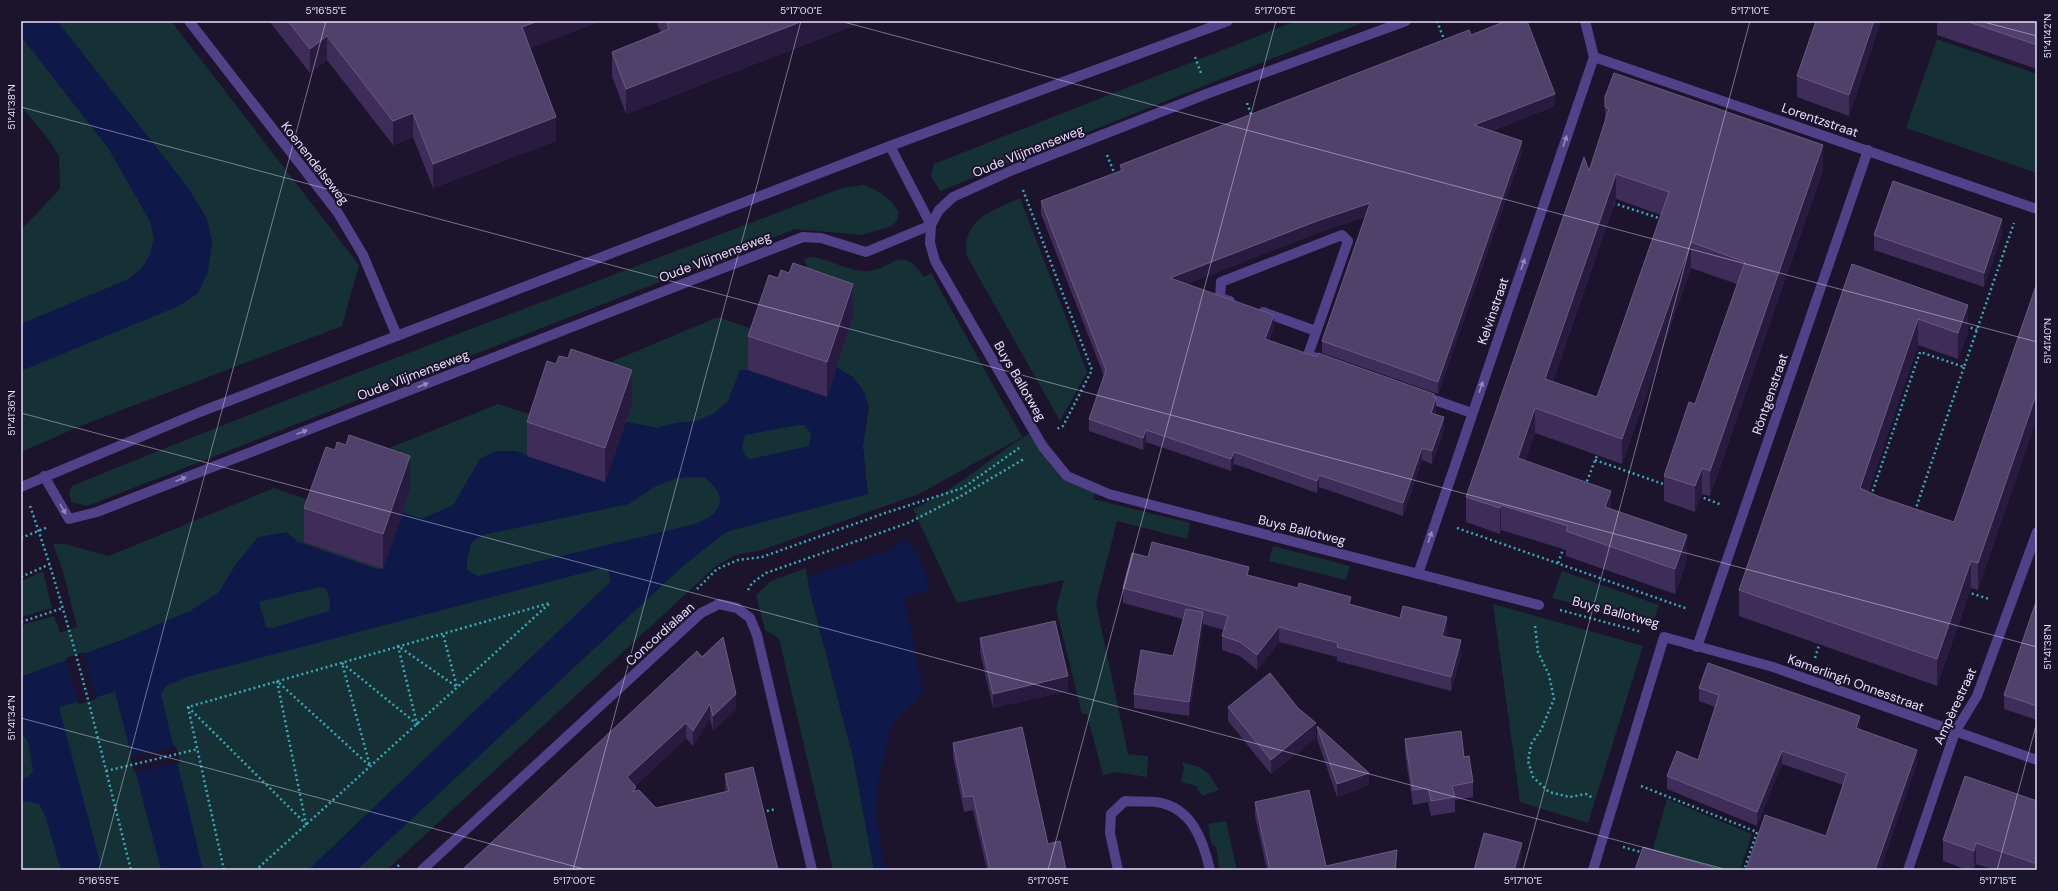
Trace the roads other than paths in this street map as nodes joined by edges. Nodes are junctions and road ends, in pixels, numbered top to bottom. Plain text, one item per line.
1 (189, 21) edge
2 (1228, 21) edge
3 (1406, 21) edge
4 (1585, 21) edge
5 (1594, 57) junction
6 (890, 146) junction
7 (1868, 150) junction
8 (2037, 209) edge
9 (931, 225) junction
10 (1316, 331) junction
11 (397, 336) junction
12 (1328, 362) edge
13 (1414, 393) edge
14 (1472, 413) junction
15 (44, 476) junction
16 (22, 486) edge
17 (2037, 532) edge
18 (1418, 574) junction
19 (1539, 605) road end
20 (1664, 637) joint
21 (1697, 647) junction
22 (1955, 732) junction
23 (2037, 760) edge
24 (422, 870) edge
25 (812, 870) edge
26 (1118, 870) edge
27 (1210, 870) edge
28 (1593, 870) edge
29 (1908, 870) edge

1 - 11 street, Koenendelseweg
2 - 6 street
3 - 9 street, Oude Vlijmenseweg
4 - 5 street
5 - 7 street, Lorentzstraat
14 -> 5 street, Kelvinstraat
6 - 9 street, Buys Ballotweg
6 - 11 street
7 - 8 street, Lorentzstraat
7 - 21 street, Röntgenstraat
15 -> 9 street, Oude Vlijmenseweg
9 - 18 street, Buys Ballotweg
10 - 10 street
10 - 12 street
11 - 15 street
13 - 14 street
18 -> 14 street, Kelvinstraat
15 - 16 street
17 - 22 street, Ampèrestraat
18 - 19 street, Buys Ballotweg
20 - 21 street, Kamerlingh Onnesstraat
20 - 28 street, Buys Ballotweg
21 - 22 street, Kamerlingh Onnesstraat
22 - 23 street, Kamerlingh Onnesstraat
22 - 29 street, Ampèrestraat
24 - 25 street, Concordialaan
26 - 27 street

